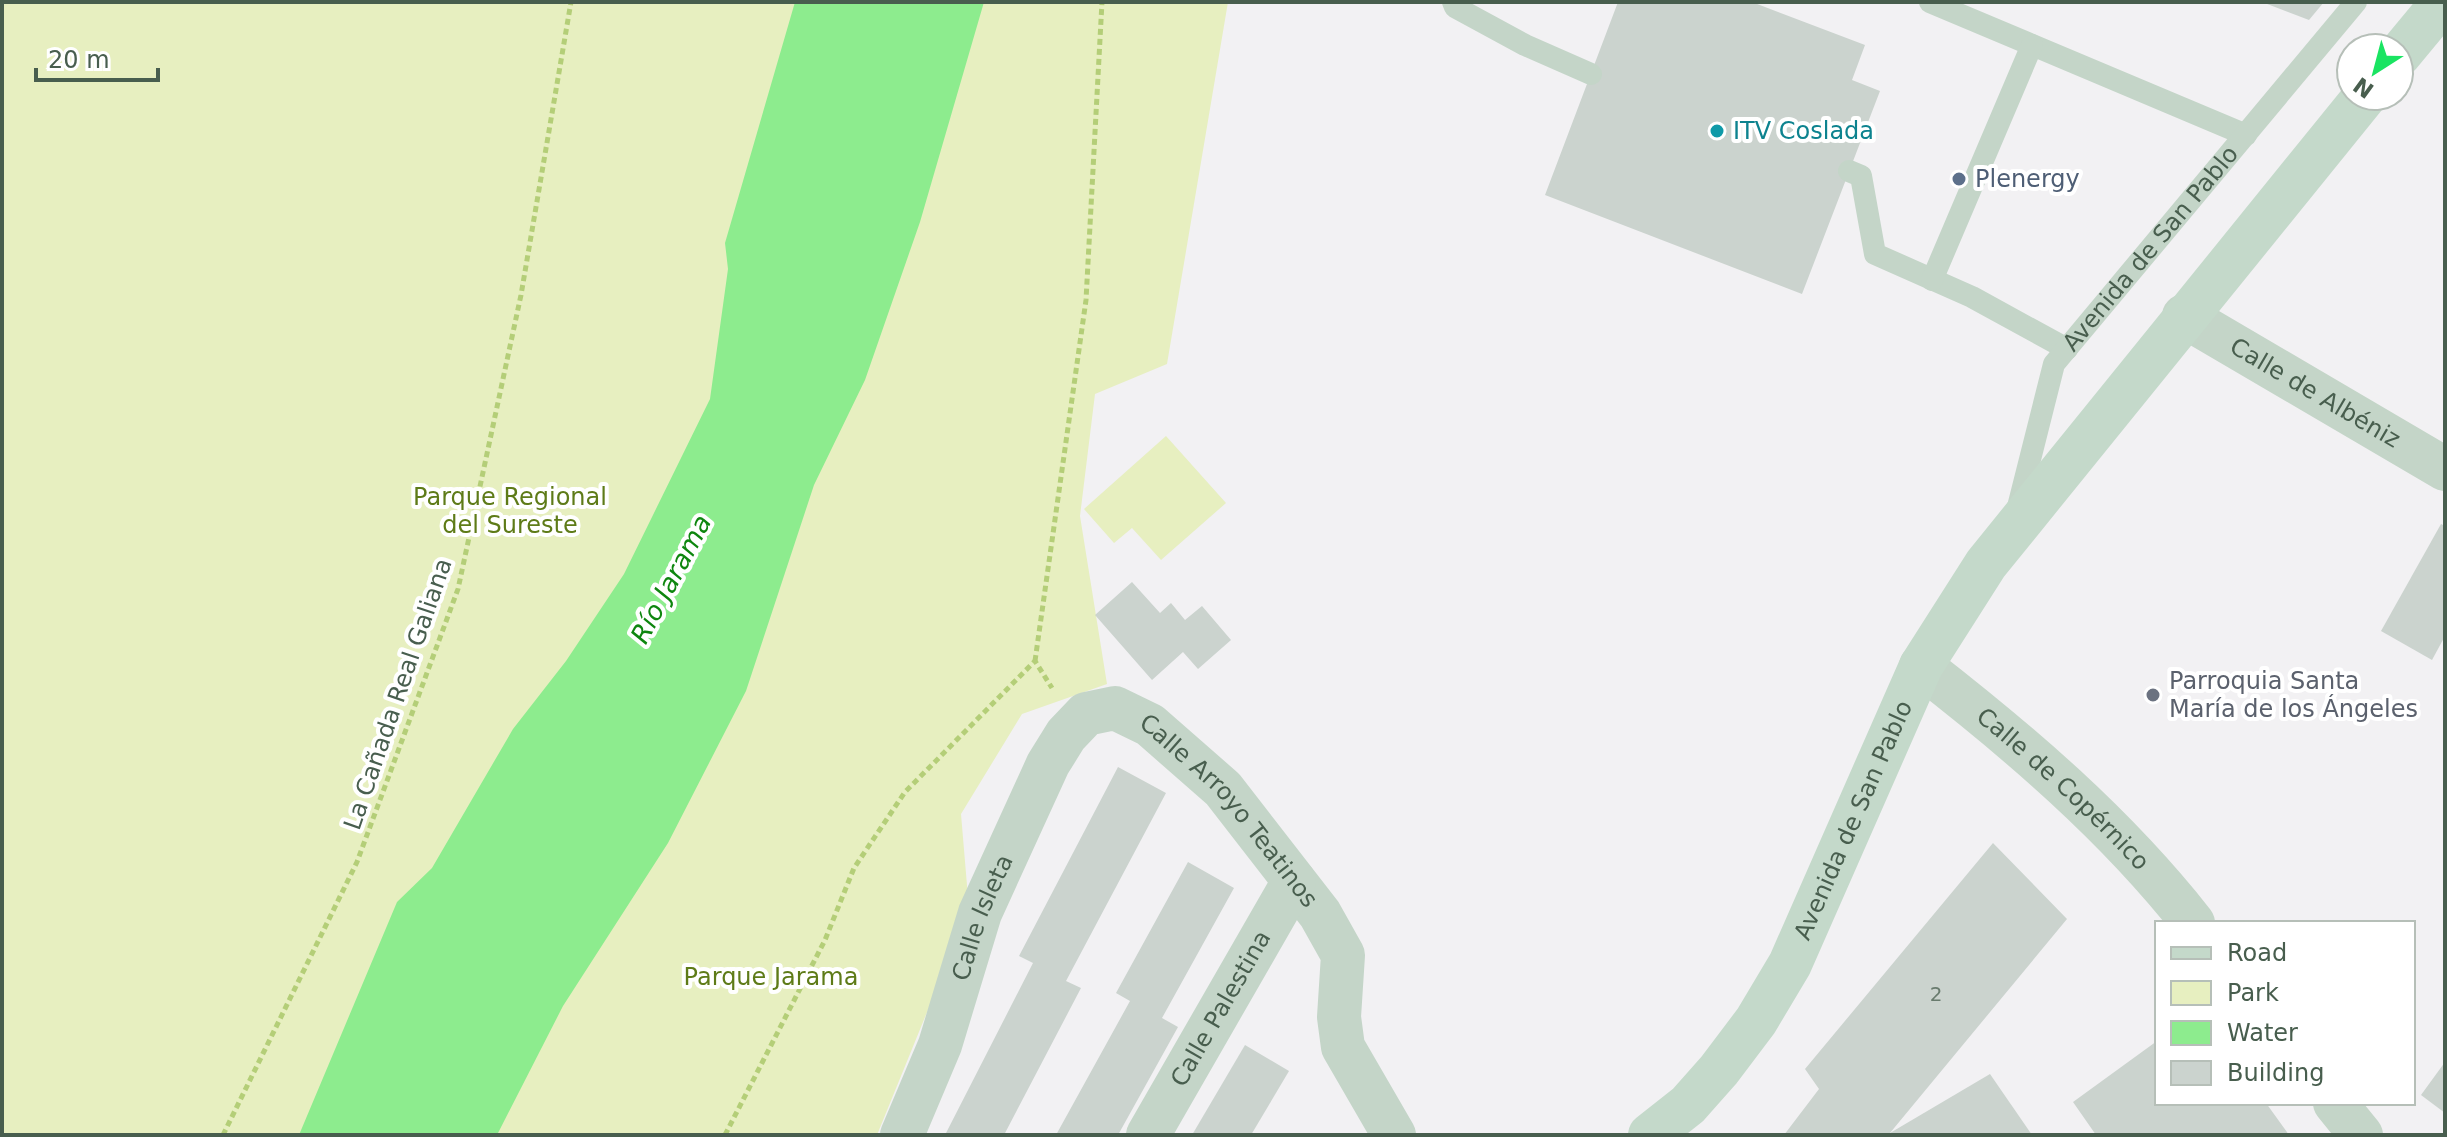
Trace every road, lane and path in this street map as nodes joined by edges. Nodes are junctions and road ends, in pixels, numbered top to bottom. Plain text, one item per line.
1 (571, 2) edge
2 (1102, 2) edge
3 (1453, 2) edge
4 (1930, 2) edge
5 (2356, 2) edge
6 (2443, 2) edge
7 (2415, 36) edge
8 (2032, 45) junction
9 (1591, 74) dead end
10 (2352, 112) edge
11 (2246, 135) junction
12 (1849, 171) dead end
13 (1932, 280) junction
14 (2184, 316) junction
15 (2067, 349) junction
16 (2445, 469) edge
17 (2012, 531) junction
18 (1035, 661) junction
19 (1921, 666) junction
20 (1069, 708) junction
21 (1294, 881) junction
22 (2191, 921) edge
23 (2337, 1105) edge
24 (1681, 1120) edge
25 (223, 1135) edge
26 (725, 1135) edge
27 (902, 1135) edge
28 (1148, 1135) edge
29 (1394, 1135) edge
30 (1650, 1135) edge
31 (2361, 1135) edge

1 - 25 path, La Cañada Real Galiana
2 - 18 path
3 - 9 lane
4 - 8 lane
5 - 11 lane, Avenida de San Pablo
6 - 7 street
8 - 11 lane
8 - 13 lane
10 - 14 street, Avenida de San Pablo
11 - 15 lane, Avenida de San Pablo
12 - 13 lane
13 - 15 lane
14 - 16 street, Calle de Albéniz
14 - 17 street, Avenida de San Pablo
15 - 17 lane, Avenida de San Pablo
17 - 19 street, Avenida de San Pablo
18 - 20 path
18 - 26 path
19 - 22 street, Calle de Copérnico
19 - 24 street, Avenida de San Pablo
20 - 21 street, Calle Arroyo Teatinos
20 - 27 street, Calle Isleta
21 - 28 street, Calle Palestina
21 - 29 street, Calle Arroyo Teatinos
23 - 31 street
24 - 30 street, Avenida de San Pablo

